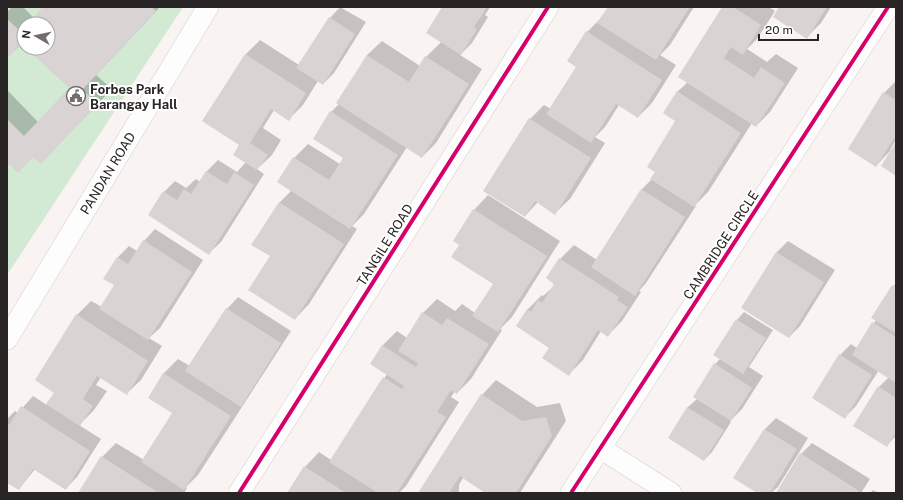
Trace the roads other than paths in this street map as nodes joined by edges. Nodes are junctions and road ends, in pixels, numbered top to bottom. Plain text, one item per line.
1 (208, 7) edge
2 (548, 7) edge
3 (888, 7) edge
4 (7, 339) edge
5 (600, 448) junction
6 (239, 493) edge
7 (570, 493) edge
8 (671, 493) edge

1 - 4 street, PANDAN ROAD
2 - 6 street, TANGILE ROAD
3 - 5 street, CAMBRIDGE CIRCLE
5 - 7 street, CAMBRIDGE CIRCLE
5 - 8 street

